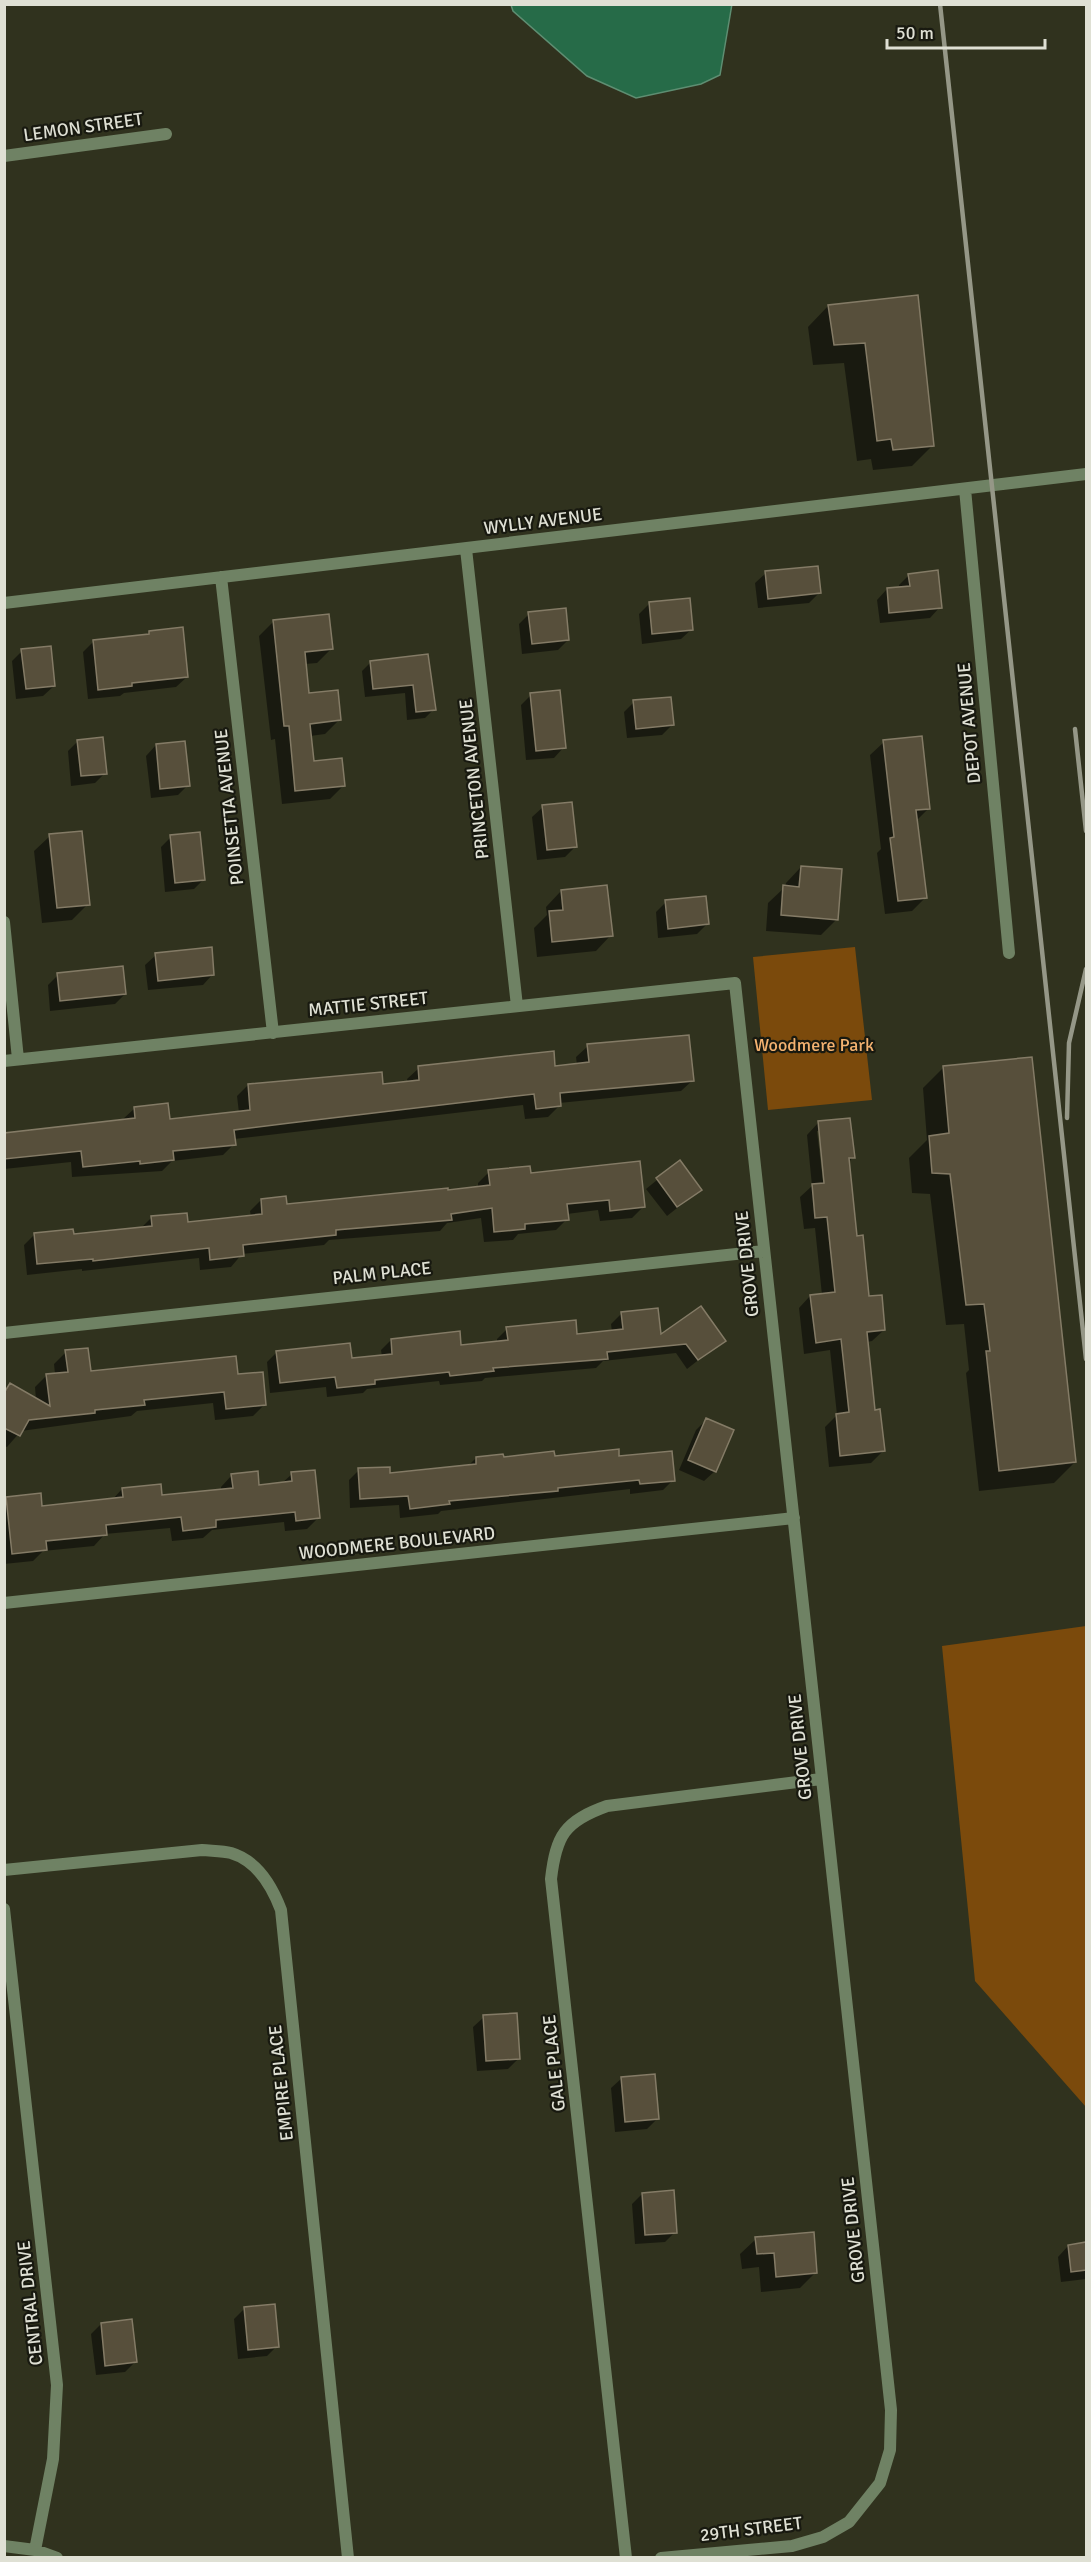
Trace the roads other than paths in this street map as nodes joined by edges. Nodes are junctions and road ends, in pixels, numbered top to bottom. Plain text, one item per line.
1 (166, 134) dead end
2 (4, 156) edge
3 (1086, 474) edge
4 (965, 489) junction
5 (466, 549) junction
6 (221, 577) junction
7 (4, 603) edge
8 (4, 922) edge
9 (1009, 953) dead end
10 (735, 983) joint
11 (517, 1006) junction
12 (273, 1033) junction
13 (18, 1059) junction
14 (4, 1061) edge
15 (764, 1251) junction
16 (4, 1333) edge
17 (794, 1518) junction
18 (4, 1603) edge
19 (821, 1779) junction
20 (4, 1870) edge
21 (4, 1909) edge
22 (867, 2501) joint
23 (4, 2546) edge
24 (35, 2550) junction
25 (57, 2558) edge
26 (348, 2558) edge
27 (626, 2558) edge
28 (661, 2558) edge

1 - 2 street, LEMON STREET
3 - 4 street, WYLLY AVENUE
4 - 5 street, WYLLY AVENUE
4 - 9 street, DEPOT AVENUE
5 - 6 street, WYLLY AVENUE
5 - 11 street, PRINCETON AVENUE
6 - 7 street, WYLLY AVENUE
6 - 12 street, POINSETTA AVENUE
8 - 13 street
10 - 11 street, MATTIE STREET
10 - 15 street, GROVE DRIVE
11 - 12 street, MATTIE STREET
12 - 13 street, MATTIE STREET
13 - 14 street, MATTIE STREET
15 - 16 street, PALM PLACE
15 - 17 street, GROVE DRIVE
17 - 18 street, WOODMERE BOULEVARD
17 - 19 street, GROVE DRIVE
19 - 22 street, GROVE DRIVE
19 - 27 street, GALE PLACE
20 - 26 street, EMPIRE PLACE
21 - 24 street, CENTRAL DRIVE
22 - 28 street, 29TH STREET
23 - 24 street
24 - 25 street

